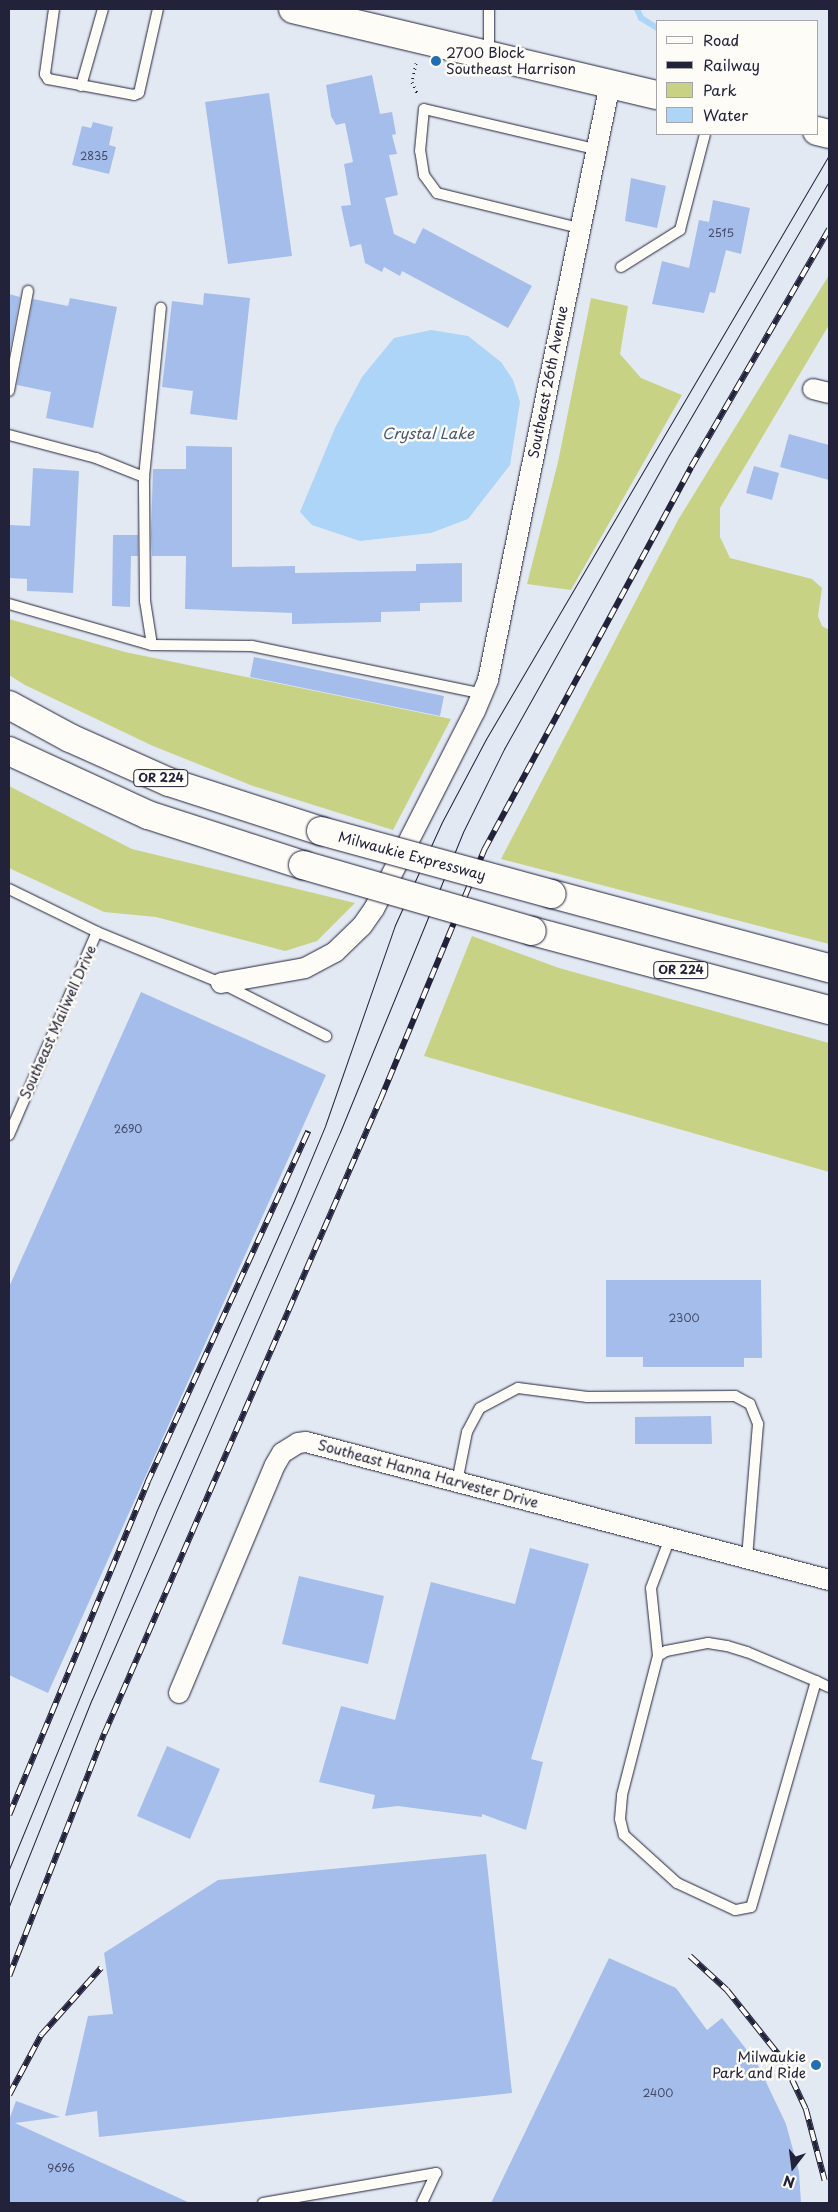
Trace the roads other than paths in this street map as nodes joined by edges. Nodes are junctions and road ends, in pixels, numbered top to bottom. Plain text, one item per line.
1 (54, 9) edge
2 (103, 9) edge
3 (158, 9) edge
4 (293, 9) edge
5 (488, 9) edge
6 (489, 55) junction
7 (610, 84) junction
8 (81, 86) junction
9 (656, 95) edge
10 (705, 135) edge
11 (596, 149) junction
12 (579, 228) junction
13 (621, 267) dead end
14 (28, 291) dead end
15 (161, 308) dead end
16 (9, 391) edge
17 (9, 436) edge
18 (144, 477) junction
19 (9, 604) edge
20 (152, 645) junction
21 (485, 687) junction
22 (9, 705) edge
23 (9, 751) edge
24 (9, 889) edge
25 (98, 932) junction
26 (829, 968) edge
27 (221, 983) junction
28 (829, 1010) edge
29 (326, 1036) dead end
30 (9, 1135) edge
31 (457, 1482) junction
32 (670, 1538) junction
33 (747, 1558) junction
34 (829, 1580) edge
35 (658, 1656) junction
36 (816, 1681) junction
37 (829, 1687) edge
38 (179, 1693) dead end
39 (263, 2203) edge
40 (422, 2203) edge

1 - 8 lane
2 - 8 lane
3 - 8 lane
4 - 6 main road
5 - 6 lane
6 - 7 main road
7 - 9 main road
7 - 11 street, Southeast 26th Avenue
10 - 13 lane
11 - 12 street, Southeast 26th Avenue
11 - 12 lane
12 - 21 street, Southeast 26th Avenue
14 - 16 lane
15 - 18 lane
17 - 18 lane
18 - 20 lane
19 - 20 lane
20 - 21 lane
21 - 27 street, Southeast 26th Avenue
22 - 26 main road, Milwaukie Expressway / OR 224, bridge
23 - 28 main road, OR 224, bridge
24 - 25 lane
25 - 27 lane, Southeast Mailwell Drive
25 - 30 lane, Southeast Mailwell Drive
27 - 29 lane, Southeast Mailwell Drive
31 - 32 street, Southeast Hanna Harvester Drive
31 - 33 lane
31 - 38 street, Southeast Hanna Harvester Drive
32 - 33 street, Southeast Hanna Harvester Drive
32 - 35 lane
33 - 34 street, Southeast Hanna Harvester Drive
35 - 36 lane
35 - 36 lane
36 - 37 lane
39 - 40 lane

